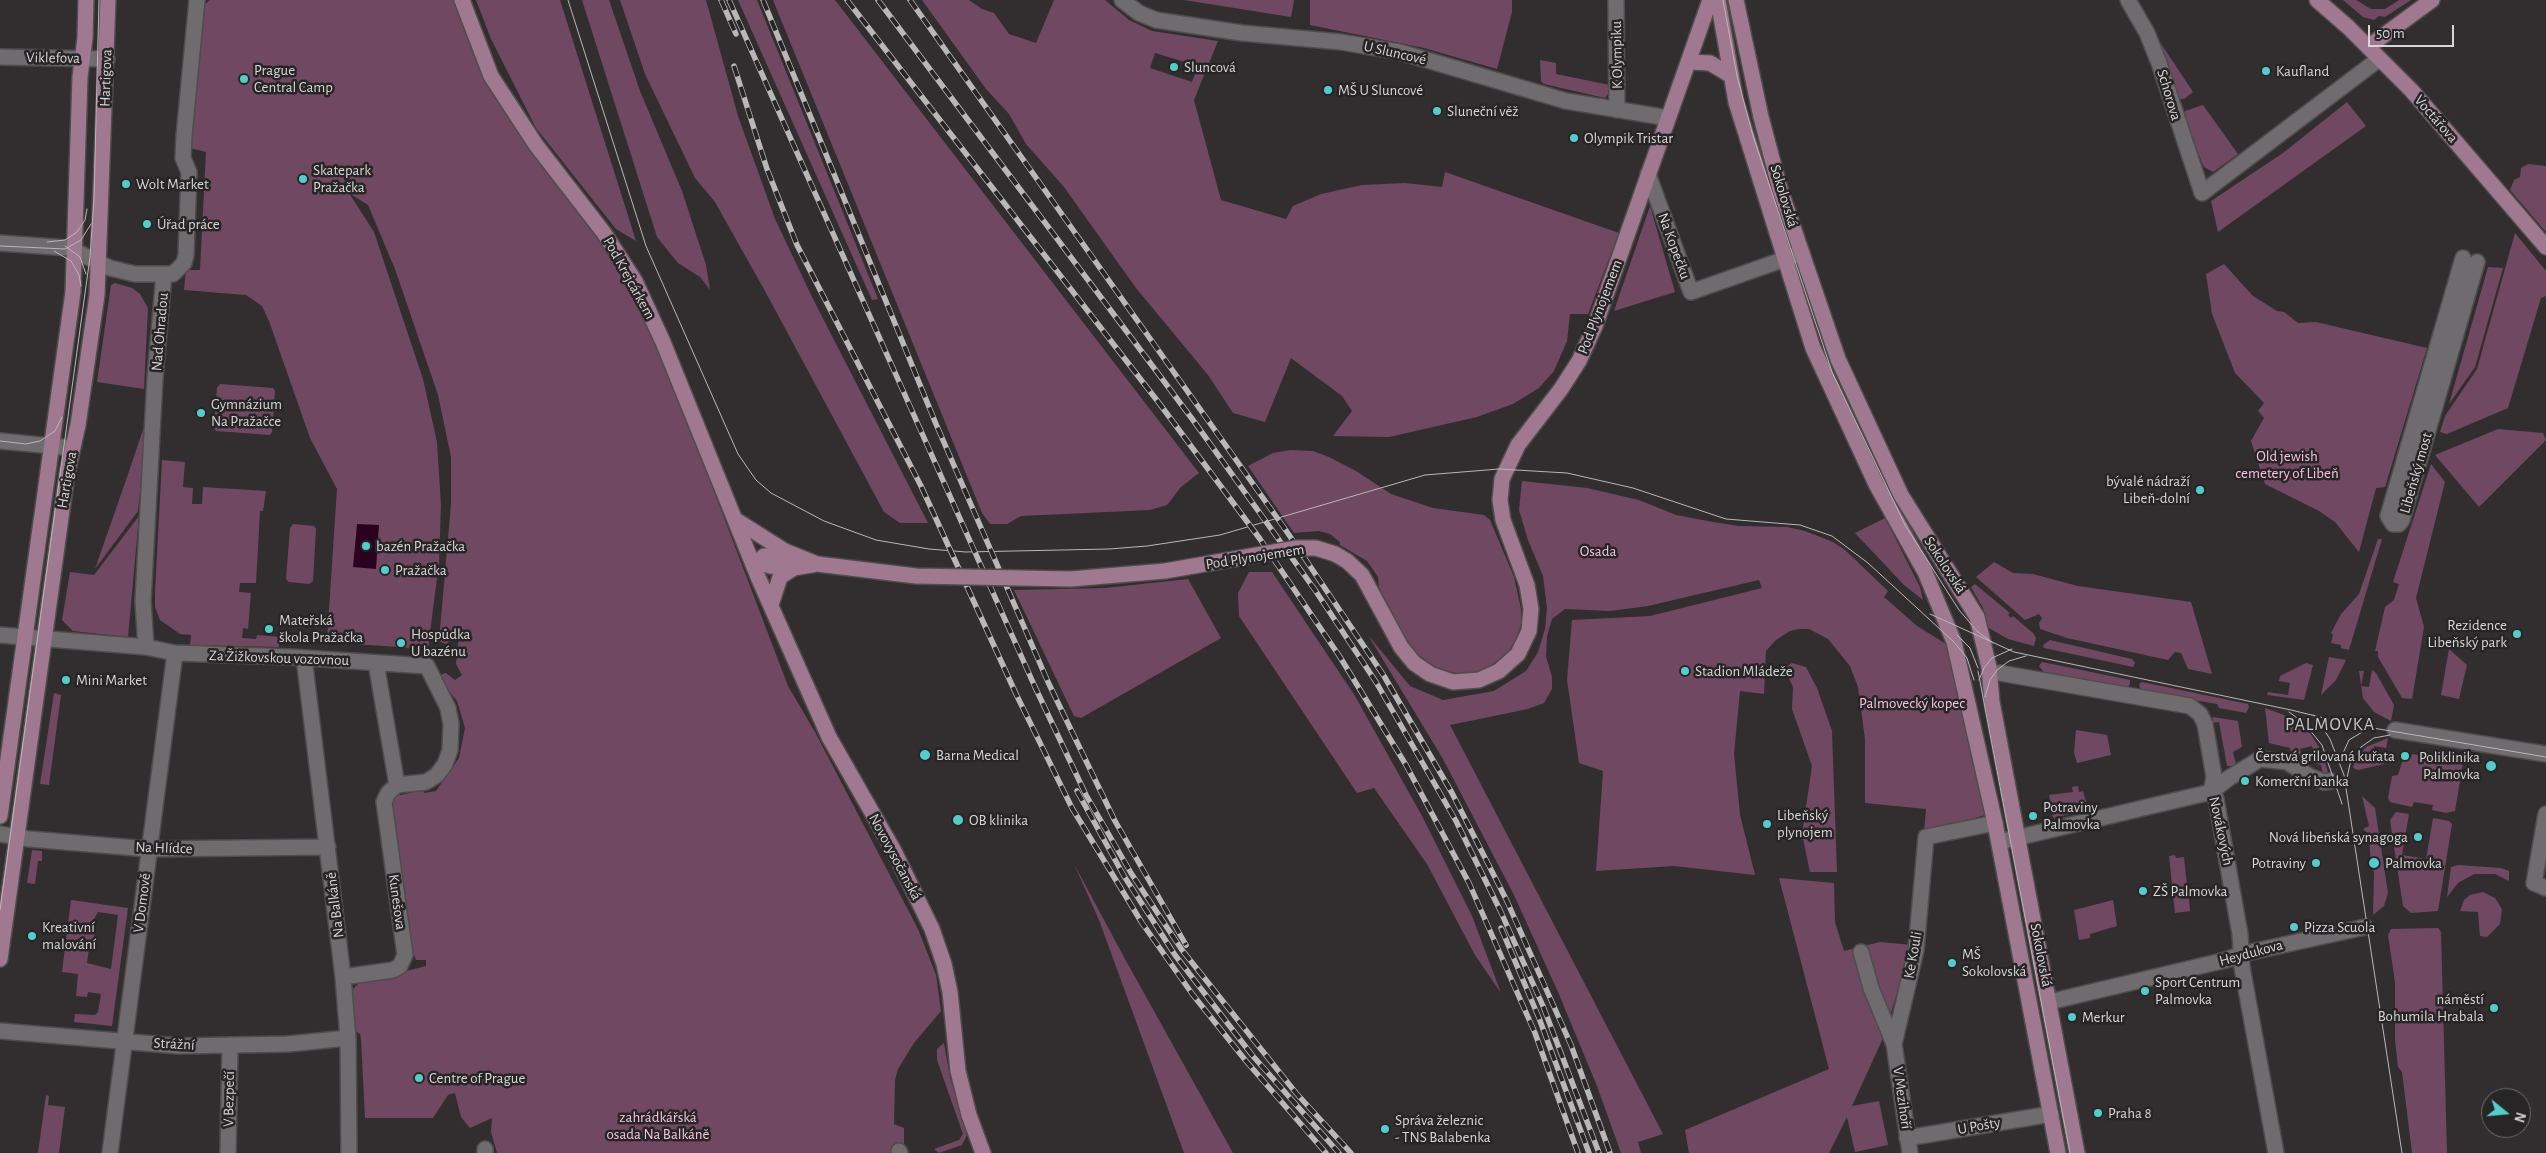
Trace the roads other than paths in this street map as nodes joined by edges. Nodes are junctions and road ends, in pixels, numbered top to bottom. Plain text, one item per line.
1 (86, 0) edge
2 (108, 0) edge
3 (197, 0) edge
4 (462, 0) edge
5 (1122, 0) edge
6 (1616, 0) edge
7 (1710, 0) edge
8 (1730, 0) edge
9 (1736, 0) edge
10 (2128, 0) edge
11 (2317, 0) edge
12 (2432, 0) edge
13 (1719, 7) edge
14 (2368, 47) junction
15 (0, 57) edge
16 (82, 58) junction
17 (107, 59) junction
18 (2379, 59) junction
19 (1690, 62) junction
20 (1730, 75) junction
21 (1617, 110) junction
22 (1668, 118) junction
23 (1648, 174) junction
24 (0, 243) edge
25 (2546, 247) edge
26 (76, 250) junction
27 (1802, 253) junction
28 (1784, 261) junction
29 (99, 262) junction
30 (2470, 262) joint
31 (164, 274) junction
32 (0, 440) edge
33 (51, 446) junction
34 (72, 448) junction
35 (736, 520) junction
36 (817, 564) junction
37 (756, 568) junction
38 (794, 568) junction
39 (771, 605) junction
40 (0, 635) edge
41 (25, 637) junction
42 (44, 639) junction
43 (146, 647) junction
44 (175, 654) junction
45 (304, 658) junction
46 (376, 662) junction
47 (2000, 673) dead end
48 (2396, 730) dead end
49 (2546, 754) edge
50 (2331, 781) dead end
51 (397, 785) junction
52 (2211, 792) junction
53 (2546, 814) edge
54 (0, 816) edge
55 (1995, 823) junction
56 (0, 834) edge
57 (16, 837) junction
58 (2019, 838) junction
59 (1999, 842) junction
60 (328, 847) junction
61 (148, 849) junction
62 (2540, 885) edge
63 (2365, 927) dead end
64 (1861, 952) dead end
65 (2242, 954) junction
66 (0, 959) edge
67 (343, 977) junction
68 (2050, 1002) junction
69 (0, 1031) edge
70 (348, 1038) junction
71 (124, 1040) junction
72 (230, 1044) junction
73 (1894, 1044) junction
74 (2051, 1114) junction
75 (1909, 1145) edge
76 (110, 1153) edge
77 (228, 1153) edge
78 (349, 1153) edge
79 (983, 1153) edge
80 (2058, 1153) edge
81 (2077, 1153) edge
82 (2276, 1153) edge

1 - 16 main road, Hartigova
2 - 17 main road, Hartigova
3 - 31 street, Nad Ohradou
4 - 35 main road, Pod Krejcárkem
5 - 21 street, U Sluncové
6 - 21 street, K Olympiku
7 - 19 main road, Pod Plynojemem
8 - 13 main road, Pod Plynojemem
9 - 27 main road, Sokolovská
10 - 18 street, Schorova
11 - 14 main road, Voctářova
12 - 14 main road
13 - 19 main road, Pod Plynojemem
13 - 20 main road, Sokolovská
14 - 18 main road, Voctářova
15 - 16 street, Viklefova
16 - 17 street, Viklefova
16 - 26 main road, Hartigova
17 - 29 main road, Hartigova
18 - 25 main road, Voctářova
19 - 20 main road
19 - 22 main road, Pod Plynojemem
20 - 28 main road, Sokolovská
21 - 22 street, U Sluncové
22 - 23 main road, Pod Plynojemem
23 - 28 street, Na Kopečku
23 - 36 main road, Pod Plynojemem, bridge
24 - 26 street
26 - 29 street
26 - 33 main road, Hartigova
27 - 28 street, Na Kopečku
27 - 58 main road, Sokolovská
28 - 55 main road, Sokolovská
29 - 31 street
29 - 34 main road, Hartigova
30 - 30 street, Libeňský most
31 - 43 street, Nad Ohradou
32 - 33 street
33 - 34 street
33 - 41 main road, Hartigova
34 - 42 main road, Hartigova
35 - 36 main road
35 - 37 main road, Pod Krejcárkem
36 - 37 main road
36 - 38 main road
37 - 38 main road
37 - 39 main road, Novovysočanská
38 - 39 main road
39 - 79 main road, Novovysočanská
40 - 41 street, Za Žižkovskou vozovnou
41 - 42 street, Za Žižkovskou vozovnou
41 - 54 main road, Hartigova
42 - 43 street, Za Žižkovskou vozovnou
42 - 57 main road, Hartigova
43 - 44 street, Za Žižkovskou vozovnou
44 - 45 street, Za Žižkovskou vozovnou
44 - 61 street, V Domově
45 - 46 street, Za Žižkovskou vozovnou
45 - 60 street, Na Balkáně
46 - 51 street
46 - 51 street, Za Žižkovskou vozovnou
47 - 52 street, Novákových
48 - 49 street
50 - 52 street
51 - 67 street, Kunešova
52 - 58 street
52 - 65 street, Novákových
53 - 62 street
55 - 59 main road, Sokolovská
55 - 73 street, Ke Kouli
56 - 57 street, Na Hlídce
57 - 61 street, Na Hlídce
57 - 66 main road, Hartigova
58 - 59 street
58 - 68 main road, Sokolovská
59 - 74 main road, Sokolovská
60 - 61 street, Na Hlídce
60 - 67 street, Na Balkáně
61 - 71 street, V Domově
63 - 65 street, Heydukova
64 - 73 street
65 - 68 street, Heydukova
65 - 82 street, Novákových
67 - 70 street, Na Balkáně
68 - 81 main road, Sokolovská
69 - 71 street, Strážní
70 - 72 street, Strážní
70 - 78 street, Na Balkáně
71 - 72 street, Strážní
71 - 76 street, V Domově
72 - 77 street, V Bezpečí
73 - 75 street, V Mezihoří
74 - 75 street, U Pošty
74 - 80 main road, Sokolovská

